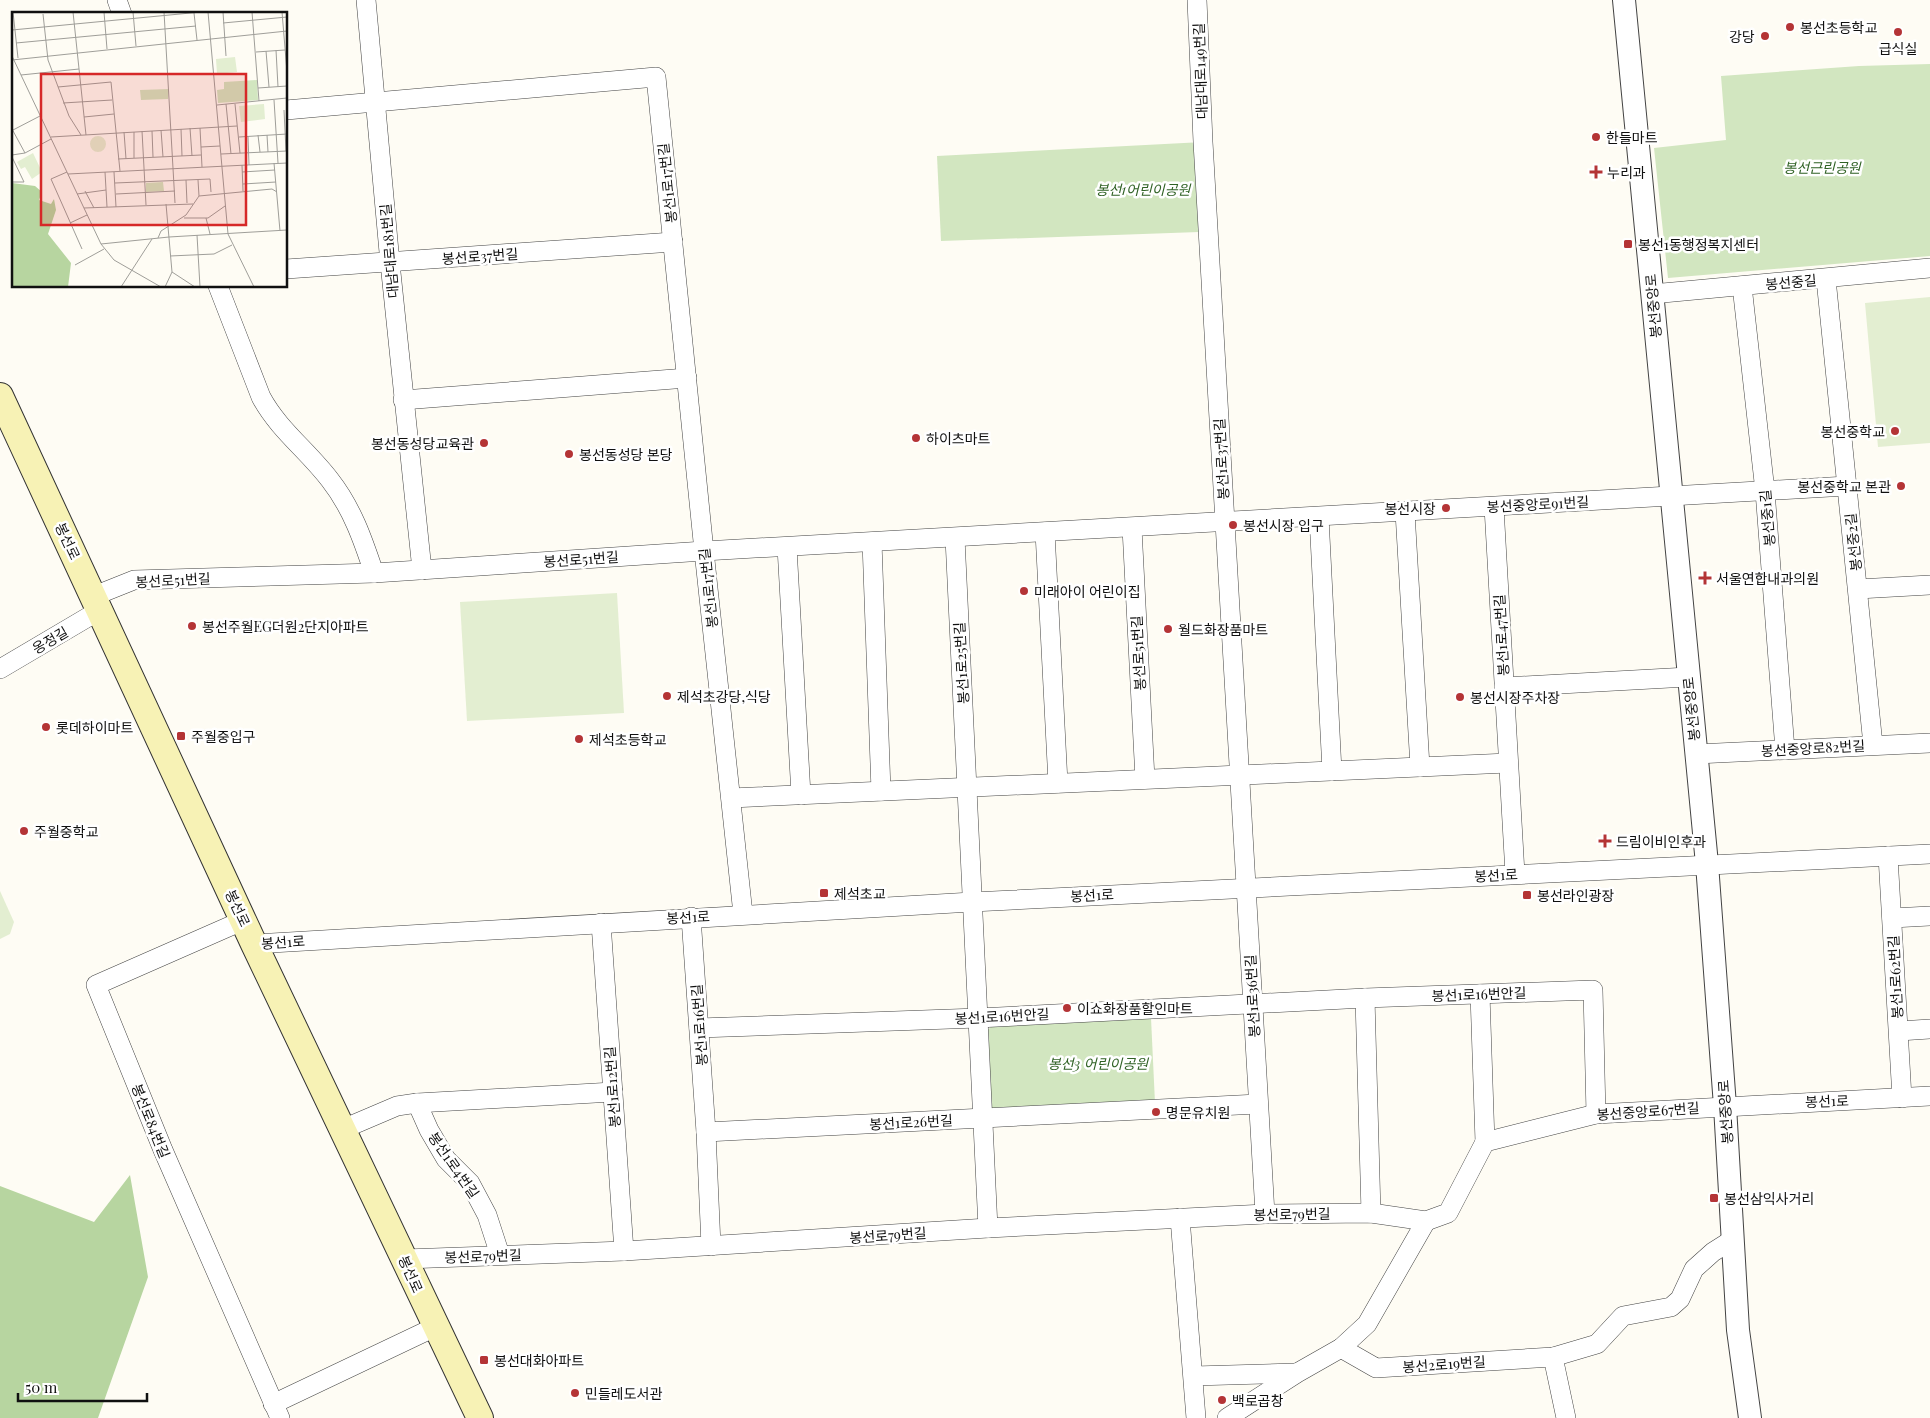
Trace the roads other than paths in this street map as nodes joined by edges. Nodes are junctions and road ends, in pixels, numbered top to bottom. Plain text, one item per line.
1 (366, 0) edge
2 (1198, 0) edge
3 (1624, 0) edge
4 (375, 102) junction
5 (288, 110) edge
6 (1203, 142) joint
7 (674, 242) junction
8 (390, 263) junction
9 (288, 268) edge
10 (1930, 268) edge
11 (1826, 279) junction
12 (1742, 286) junction
13 (219, 288) edge
14 (1652, 294) junction
15 (687, 378) junction
16 (0, 396) edge
17 (403, 400) junction
18 (1847, 486) junction
19 (1764, 491) junction
20 (1671, 496) junction
21 (1494, 507) junction
22 (1405, 512) junction
23 (1319, 517) junction
24 (1225, 522) junction
25 (1132, 528) junction
26 (1045, 532) junction
27 (955, 538) junction
28 (872, 542) junction
29 (787, 547) junction
30 (704, 551) junction
31 (422, 570) junction
32 (374, 573) junction
33 (1930, 585) edge
34 (1858, 589) junction
35 (97, 603) junction
36 (0, 669) edge
37 (1688, 677) junction
38 (1504, 688) junction
39 (1930, 743) edge
40 (1873, 745) junction
41 (1785, 750) junction
42 (1696, 754) junction
43 (1508, 763) junction
44 (1420, 767) junction
45 (1332, 771) junction
46 (1239, 775) junction
47 (1145, 779) junction
48 (1058, 783) junction
49 (967, 788) junction
50 (874, 792) junction
51 (801, 795) junction
52 (731, 798) junction
53 (1930, 854) edge
54 (1888, 856) junction
55 (1707, 864) junction
56 (1515, 874) junction
57 (1246, 887) junction
58 (972, 902) junction
59 (743, 914) junction
60 (1930, 916) edge
61 (691, 917) junction
62 (1892, 918) junction
63 (244, 920) junction
64 (601, 923) junction
65 (254, 944) junction
66 (1480, 994) junction
67 (1365, 998) junction
68 (1252, 1004) junction
69 (978, 1018) junction
70 (699, 1028) junction
71 (1930, 1030) edge
72 (1899, 1031) junction
73 (613, 1092) junction
74 (1930, 1096) edge
75 (1902, 1098) junction
76 (417, 1103) junction
77 (1258, 1104) junction
78 (1725, 1106) junction
79 (1596, 1114) junction
80 (982, 1119) junction
81 (343, 1129) junction
82 (706, 1132) junction
83 (1485, 1142) junction
84 (1371, 1213) junction
85 (1264, 1214) junction
86 (1180, 1218) junction
87 (1426, 1221) junction
88 (988, 1228) junction
89 (1732, 1240) junction
90 (711, 1246) junction
91 (624, 1251) junction
92 (500, 1255) junction
93 (405, 1258) junction
94 (435, 1327) junction
95 (1341, 1348) junction
96 (1553, 1357) junction
97 (1297, 1373) junction
98 (1194, 1376) junction
99 (276, 1411) edge
100 (480, 1418) edge
101 (1196, 1418) edge
102 (1227, 1418) edge
103 (1566, 1418) edge
104 (1750, 1418) edge

1 - 4 street, 대남대로181번길
2 - 6 street, 대남대로149번길
3 - 14 street, 봉선중앙로
4 - 5 street
4 - 7 street, 봉선1로17번길
4 - 8 street, 대남대로181번길
6 - 24 street, 봉선1로37번길
7 - 8 street, 봉선로37번길
7 - 15 street, 봉선1로17번길
8 - 9 street, 봉선로37번길
8 - 17 street, 대남대로181번길
10 - 11 street, 봉선중길
11 - 12 street, 봉선중길
11 - 18 street, 봉선중2길
12 - 14 street, 봉선중길
12 - 19 street, 봉선중1길
13 - 32 street
14 - 20 street, 봉선중앙로
15 - 17 street
15 - 30 street, 봉선1로17번길
16 - 35 main road, 봉선로
17 - 31 street, 대남대로181번길
18 - 19 street, 봉선중앙로91번길
18 - 34 street, 봉선중2길
19 - 20 street, 봉선중앙로91번길
19 - 41 street, 봉선중1길
20 - 21 street, 봉선중앙로91번길
20 - 37 street, 봉선중앙로
21 - 22 street, 봉선중앙로91번길
21 - 38 street, 봉선1로47번길
22 - 23 street, 봉선중앙로91번길
22 - 44 street
23 - 24 street, 봉선중앙로91번길
23 - 45 street
24 - 25 street, 봉선로51번길
24 - 46 street, 봉선1로37번길
25 - 26 street, 봉선로51번길
25 - 47 street, 봉선로51번길
26 - 27 street, 봉선로51번길
26 - 48 street
27 - 28 street, 봉선로51번길
27 - 49 street, 봉선1로25번길
28 - 29 street, 봉선로51번길
28 - 50 street
29 - 30 street, 봉선로51번길
29 - 51 street
30 - 31 street, 봉선로51번길
30 - 52 street, 봉선1로17번길
31 - 32 street, 봉선로51번길
32 - 35 street, 봉선로51번길
33 - 34 street
34 - 40 street, 봉선중2길
35 - 36 street, 옹정길
35 - 63 main road, 봉선로
37 - 38 street
37 - 42 street, 봉선중앙로
38 - 43 street, 봉선1로47번길
39 - 40 street, 봉선중앙로82번길
40 - 41 street, 봉선중앙로82번길
41 - 42 street, 봉선중앙로82번길
42 - 55 street, 봉선중앙로
43 - 44 street
43 - 56 street, 봉선1로47번길
44 - 45 street
45 - 46 street
46 - 47 street
46 - 57 street, 봉선1로37번길
47 - 48 street
48 - 49 street
49 - 50 street
49 - 58 street, 봉선1로25번길
50 - 51 street
51 - 52 street
52 - 59 street, 봉선1로17번길
53 - 54 street, 봉선1로
54 - 55 street, 봉선1로
54 - 62 street, 봉선1로62번길
55 - 56 street, 봉선1로
55 - 78 street, 봉선중앙로
56 - 57 street, 봉선1로
57 - 58 street, 봉선1로
57 - 68 street, 봉선1로36번길
58 - 59 street, 봉선1로
58 - 69 street
59 - 61 street, 봉선1로
60 - 62 street
61 - 64 street, 봉선1로
61 - 70 street, 봉선1로16번길
62 - 72 street, 봉선1로62번길
63 - 65 main road, 봉선로
63 - 99 street, 봉선로84번길
64 - 65 street, 봉선1로
64 - 73 street, 봉선1로12번길
65 - 81 main road, 봉선로
66 - 67 street, 봉선1로16번안길
66 - 79 street, 봉선1로16번안길
66 - 83 street
67 - 68 street, 봉선1로16번안길
67 - 84 street
68 - 69 street, 봉선1로16번안길
68 - 77 street, 봉선1로36번길
69 - 70 street, 봉선1로16번안길
69 - 80 street
70 - 82 street, 봉선1로16번길
71 - 72 street
72 - 75 street, 봉선1로62번길
73 - 76 street
73 - 91 street, 봉선1로12번길
74 - 75 street, 봉선1로
75 - 78 street, 봉선1로
76 - 81 street
76 - 92 street, 봉선1로4번길
77 - 80 street, 봉선1로26번길
77 - 85 street, 봉선1로36번길
78 - 79 street, 봉선중앙로67번길
78 - 89 street, 봉선중앙로
79 - 83 street, 봉선중앙로67번길
80 - 82 street, 봉선1로26번길
80 - 88 street
81 - 93 main road, 봉선로
82 - 90 street, 봉선1로16번길
83 - 87 street
84 - 85 street, 봉선로79번길
84 - 87 street, 봉선로79번길
85 - 86 street, 봉선로79번길
86 - 88 street, 봉선로79번길
86 - 98 street
87 - 95 street
88 - 90 street, 봉선로79번길
89 - 96 street, 봉선2로19번길
89 - 104 street, 봉선중앙로
90 - 91 street, 봉선로79번길
91 - 92 street, 봉선로79번길
92 - 93 street, 봉선로79번길
93 - 94 main road, 봉선로
94 - 99 street, 봉선로84번길
94 - 100 main road, 봉선로
95 - 96 street, 봉선2로19번길
95 - 97 street
96 - 103 street
97 - 98 street
97 - 102 street
98 - 101 street

